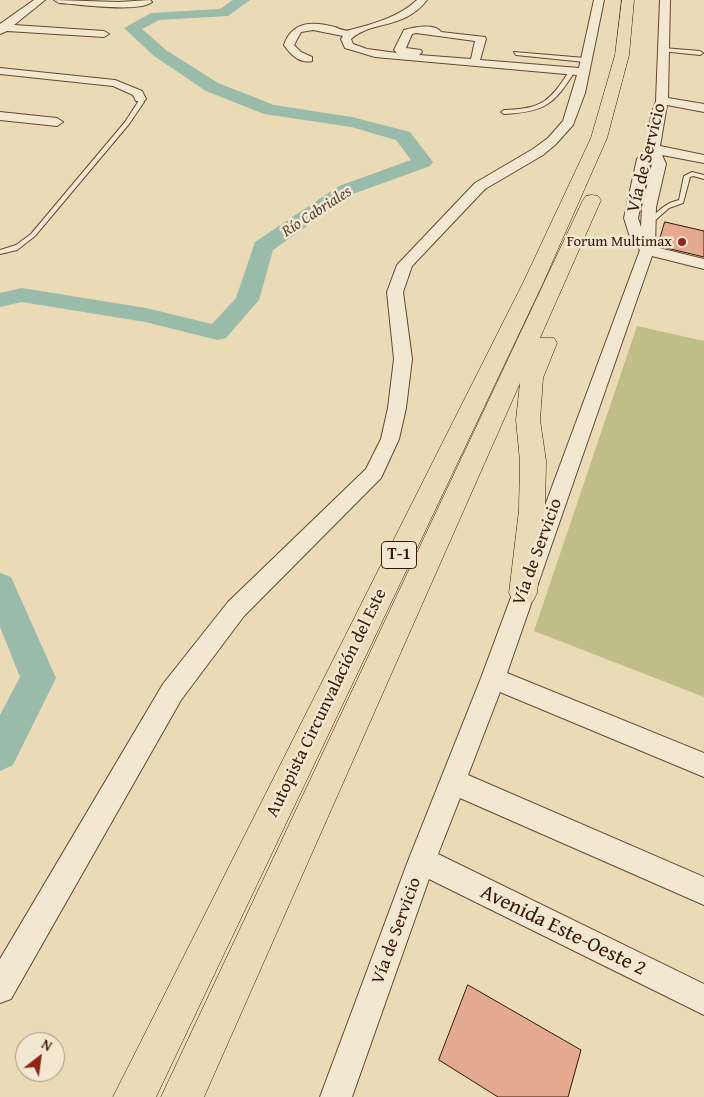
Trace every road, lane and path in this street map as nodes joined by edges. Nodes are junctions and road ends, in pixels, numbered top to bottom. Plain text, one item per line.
1 (40, 0) edge
2 (59, 0) edge
3 (422, 0) edge
4 (599, 0) edge
5 (628, 0) edge
6 (643, 0) edge
7 (664, 0) edge
8 (147, 2) dead end
9 (401, 16) junction
10 (2, 28) edge
11 (436, 33) junction
12 (104, 34) dead end
13 (349, 35) junction
14 (456, 36) junction
15 (663, 50) junction
16 (426, 53) junction
17 (516, 53) dead end
18 (700, 53) dead end
19 (450, 56) junction
20 (308, 59) dead end
21 (484, 60) junction
22 (0, 63) edge
23 (406, 64) dead end
24 (580, 68) junction
25 (0, 71) edge
26 (92, 79) junction
27 (0, 80) edge
28 (140, 99) joint
29 (662, 102) junction
30 (704, 108) edge
31 (504, 112) dead end
32 (0, 116) edge
33 (57, 122) dead end
34 (653, 149) junction
35 (704, 158) edge
36 (704, 177) edge
37 (638, 187) junction
38 (652, 193) junction
39 (633, 202) junction
40 (649, 208) junction
41 (649, 223) junction
42 (647, 250) junction
43 (0, 252) edge
44 (704, 264) edge
45 (556, 282) junction
46 (523, 593) junction
47 (492, 678) junction
48 (704, 765) edge
49 (454, 782) junction
50 (422, 861) junction
51 (704, 891) edge
52 (0, 988) edge
53 (704, 1000) edge
54 (134, 1097) edge
55 (182, 1097) edge
56 (336, 1097) edge

1 - 10 street
2 - 8 street
3 - 9 street
4 - 24 street
5 - 54 highway, Autopista Circunvalación del Este / T-1
6 - 45 highway, Autopista Circunvalación del Este / T-1
7 - 15 street, Vía de Servicio
9 - 11 street
9 - 13 street
10 - 12 street
11 - 14 street
11 - 16 street
11 - 16 street
13 - 20 street
13 - 21 street
14 - 19 street
14 - 21 street
15 - 18 lane
15 - 29 street, Vía de Servicio
16 - 19 street
17 - 24 lane
19 - 21 street
21 - 23 street
21 - 24 street
22 - 26 street
24 - 31 lane
24 - 52 street
25 - 26 street
26 - 27 street
26 - 28 street
28 - 43 lane
29 - 30 street
29 - 34 street, Vía de Servicio
32 - 33 street
34 - 35 street
34 - 37 street, Vía de Servicio
34 - 38 street
36 - 41 lane
37 - 38 lane
37 - 39 street, Vía de Servicio
38 - 40 street
39 - 40 street
39 - 42 street, Vía de Servicio
40 - 41 street
41 - 42 street
42 - 44 street
42 - 46 street, Vía de Servicio
45 - 46 highway
45 - 55 highway, Autopista Circunvalación del Este / T-1
46 - 47 street, Vía de Servicio
47 - 48 street
47 - 49 street, Vía de Servicio
49 - 50 street, Vía de Servicio
49 - 51 street
50 - 53 street, Avenida Este-Oeste 2
50 - 56 street, Vía de Servicio

